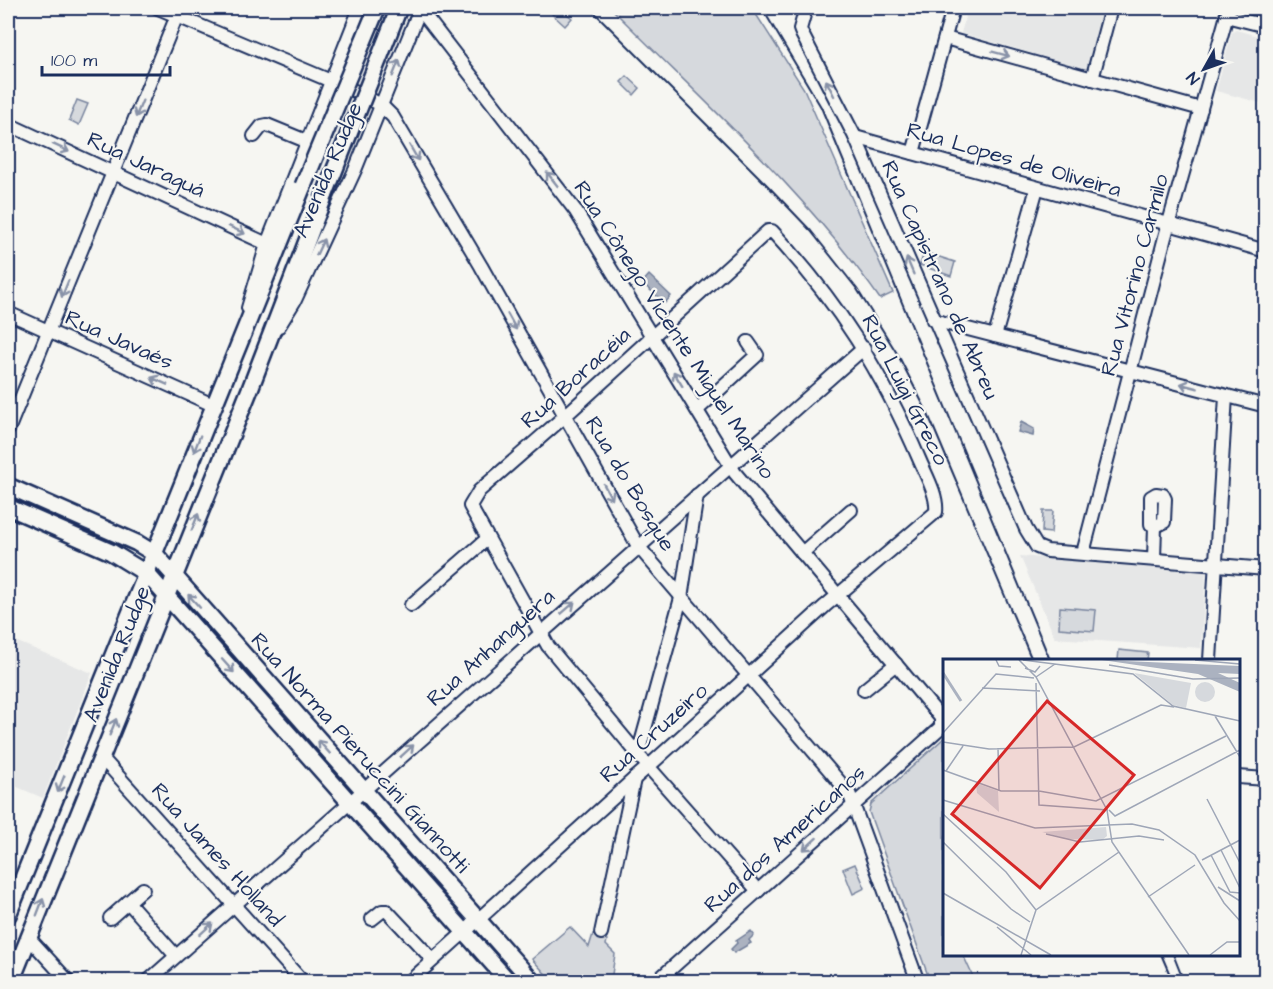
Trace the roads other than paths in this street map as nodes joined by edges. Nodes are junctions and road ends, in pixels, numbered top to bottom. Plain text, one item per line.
1 (158, 8) edge
2 (360, 8) edge
3 (377, 8) edge
4 (399, 8) edge
5 (419, 8) edge
6 (806, 8) edge
7 (953, 8) edge
8 (1111, 8) edge
9 (178, 12) edge
10 (1227, 12) edge
11 (1266, 26) edge
12 (945, 38) junction
13 (1092, 79) junction
14 (330, 81) junction
15 (381, 105) junction
16 (1201, 109) junction
17 (8, 124) edge
18 (254, 136) dead end
19 (855, 137) junction
20 (306, 141) junction
21 (913, 153) junction
22 (113, 172) junction
23 (1037, 188) junction
24 (1168, 226) junction
25 (772, 231) joint
26 (267, 244) junction
27 (1266, 251) edge
28 (8, 313) edge
29 (249, 319) junction
30 (933, 320) junction
31 (48, 332) junction
32 (995, 336) junction
33 (653, 337) junction
34 (748, 342) dead end
35 (267, 344) junction
36 (864, 348) junction
37 (1132, 371) junction
38 (1226, 396) junction
39 (213, 405) junction
40 (1266, 406) edge
41 (696, 410) junction
42 (565, 416) junction
43 (8, 430) edge
44 (730, 465) junction
45 (8, 486) edge
46 (697, 495) junction
47 (8, 507) edge
48 (851, 510) dead end
49 (930, 518) joint
50 (1155, 526) dead end
51 (487, 539) junction
52 (638, 546) junction
53 (802, 552) junction
54 (1083, 553) junction
55 (155, 554) junction
56 (1154, 559) junction
57 (1216, 565) junction
58 (1266, 569) edge
59 (687, 571) junction
60 (147, 574) junction
61 (172, 576) junction
62 (662, 576) junction
63 (165, 595) junction
64 (838, 595) junction
65 (681, 598) junction
66 (411, 605) dead end
67 (540, 632) junction
68 (1210, 659) edge
69 (896, 664) junction
70 (748, 676) junction
71 (864, 690) dead end
72 (941, 727) joint
73 (638, 754) junction
74 (101, 757) junction
75 (649, 766) junction
76 (1240, 777) edge
77 (634, 779) junction
78 (1266, 779) edge
79 (363, 790) junction
80 (350, 802) junction
81 (854, 805) junction
82 (143, 889) dead end
83 (758, 891) junction
84 (128, 902) junction
85 (234, 904) junction
86 (8, 915) edge
87 (110, 918) dead end
88 (372, 919) dead end
89 (477, 919) junction
90 (464, 931) junction
91 (601, 933) dead end
92 (28, 937) junction
93 (176, 956) junction
94 (433, 960) junction
95 (11, 981) edge
96 (69, 981) edge
97 (147, 981) edge
98 (303, 981) edge
99 (409, 981) edge
100 (509, 981) edge
101 (533, 981) edge
102 (656, 981) edge
103 (918, 981) edge

1 - 9 street, Rua do Bosque
2 - 14 street, Avenida Rudge
3 - 29 main road, Avenida Rudge, bridge
4 - 35 main road, Avenida Rudge, bridge
15 -> 5 street, Avenida Rudge
33 -> 5 street, Rua Cônego Vicente Miguel Marino
19 -> 6 street, Rua Capistrano de Abreu
7 - 12 street
8 - 13 street
9 - 14 street, Rua do Bosque
9 -> 22 street
10 - 11 street
10 - 16 street, Rua Vitorino Carmilo
12 -> 13 street
12 - 21 street
13 - 16 street
14 - 15 street, Rua do Bosque
14 - 20 street, Avenida Rudge
35 -> 15 street, Avenida Rudge
15 -> 42 street, Rua do Bosque
16 - 24 street, Rua Vitorino Carmilo
17 -> 22 street, Rua Jaraguá
18 - 20 street
19 - 21 street, Rua Lopes de Oliveira
30 -> 19 street, Rua Capistrano de Abreu
20 - 26 street, Avenida Rudge
21 - 23 street, Rua Lopes de Oliveira
22 -> 26 street, Rua Jaraguá
22 -> 31 street
23 - 24 street, Rua Lopes de Oliveira
23 - 32 street
24 - 27 street, Rua Lopes de Oliveira
24 - 37 street, Rua Vitorino Carmilo
25 - 33 street, Rua Boracéia
25 - 36 street, Rua Luigi Greco
26 - 29 street, Avenida Rudge
28 - 31 street, Rua Javaés
29 - 39 main road, Avenida Rudge
30 - 32 street
30 - 54 street, Rua Capistrano de Abreu
39 -> 31 street, Rua Javaés
31 - 43 street
32 - 37 street
41 -> 33 street, Rua Cônego Vicente Miguel Marino
33 - 42 street, Rua Boracéia
34 - 41 street
61 -> 35 main road, Avenida Rudge
36 - 44 street, Rua Anhanguera
36 - 49 street, Rua Luigi Greco
38 -> 37 street
37 - 54 street, Rua Vitorino Carmilo
38 - 40 street
38 - 57 street
39 -> 55 main road, Avenida Rudge
41 - 44 street, Rua Cônego Vicente Miguel Marino
42 - 51 street, Rua Boracéia
42 -> 52 street, Rua do Bosque
44 - 46 street, Rua Anhanguera
44 - 53 street, Rua Cônego Vicente Miguel Marino
45 - 55 main road
46 - 52 street, Rua Anhanguera
46 - 59 street
47 - 60 main road, Rua Norma Pieruccini Giannotti
48 - 53 street
49 - 64 street, Rua Cruzeiro
50 - 56 street
51 - 66 street
51 - 67 street
52 - 62 street, Rua do Bosque
67 -> 52 street, Rua Anhanguera
53 - 64 street, Rua Cônego Vicente Miguel Marino
54 - 56 street
55 - 60 main road, Avenida Rudge
55 - 61 main road, Rua Norma Pieruccini Giannotti
56 - 57 street
57 - 58 street
57 - 68 street
59 - 62 street
59 - 65 street
60 - 63 main road, Rua Norma Pieruccini Giannotti
60 -> 86 main road, Avenida Rudge
61 - 63 main road, Avenida Rudge
79 -> 61 main road, Rua Norma Pieruccini Giannotti
62 - 65 street, Rua do Bosque
74 -> 63 main road, Avenida Rudge
63 -> 80 main road, Rua Norma Pieruccini Giannotti
64 - 69 street, Rua Cônego Vicente Miguel Marino
64 - 70 street, Rua Cruzeiro
65 - 70 street, Rua do Bosque
65 - 73 street
67 - 73 street
79 -> 67 street, Rua Anhanguera
69 - 71 street
69 - 72 street, Rua Cônego Vicente Miguel Marino
70 - 75 street, Rua Cruzeiro
70 - 81 street, Rua do Bosque
72 - 81 street, Rua dos Americanos
73 - 75 street
74 - 85 street, Rua James Holland
92 -> 74 main road, Avenida Rudge
75 - 77 street, Rua Cruzeiro
75 - 83 street
76 - 78 street
77 - 89 street, Rua Cruzeiro
77 - 91 street
79 - 80 street, Rua Anhanguera
79 - 89 main road, Rua Norma Pieruccini Giannotti
80 - 85 street, Rua Anhanguera
80 - 90 main road, Rua Norma Pieruccini Giannotti
81 -> 83 street, Rua dos Americanos
81 - 103 street, Rua do Bosque
82 - 84 street
83 - 102 street, Rua dos Americanos
84 - 87 street
84 - 93 street
93 -> 85 street, Rua Anhanguera
85 - 98 street, Rua James Holland
88 - 94 street
89 - 90 street, Rua Cruzeiro
89 - 101 main road, Rua Norma Pieruccini Giannotti
90 - 94 street, Rua Cruzeiro
90 - 100 main road, Rua Norma Pieruccini Giannotti
92 - 95 main road, Avenida Rudge
92 - 96 street
93 - 97 street, Rua Anhanguera
94 - 99 street, Rua Cruzeiro

